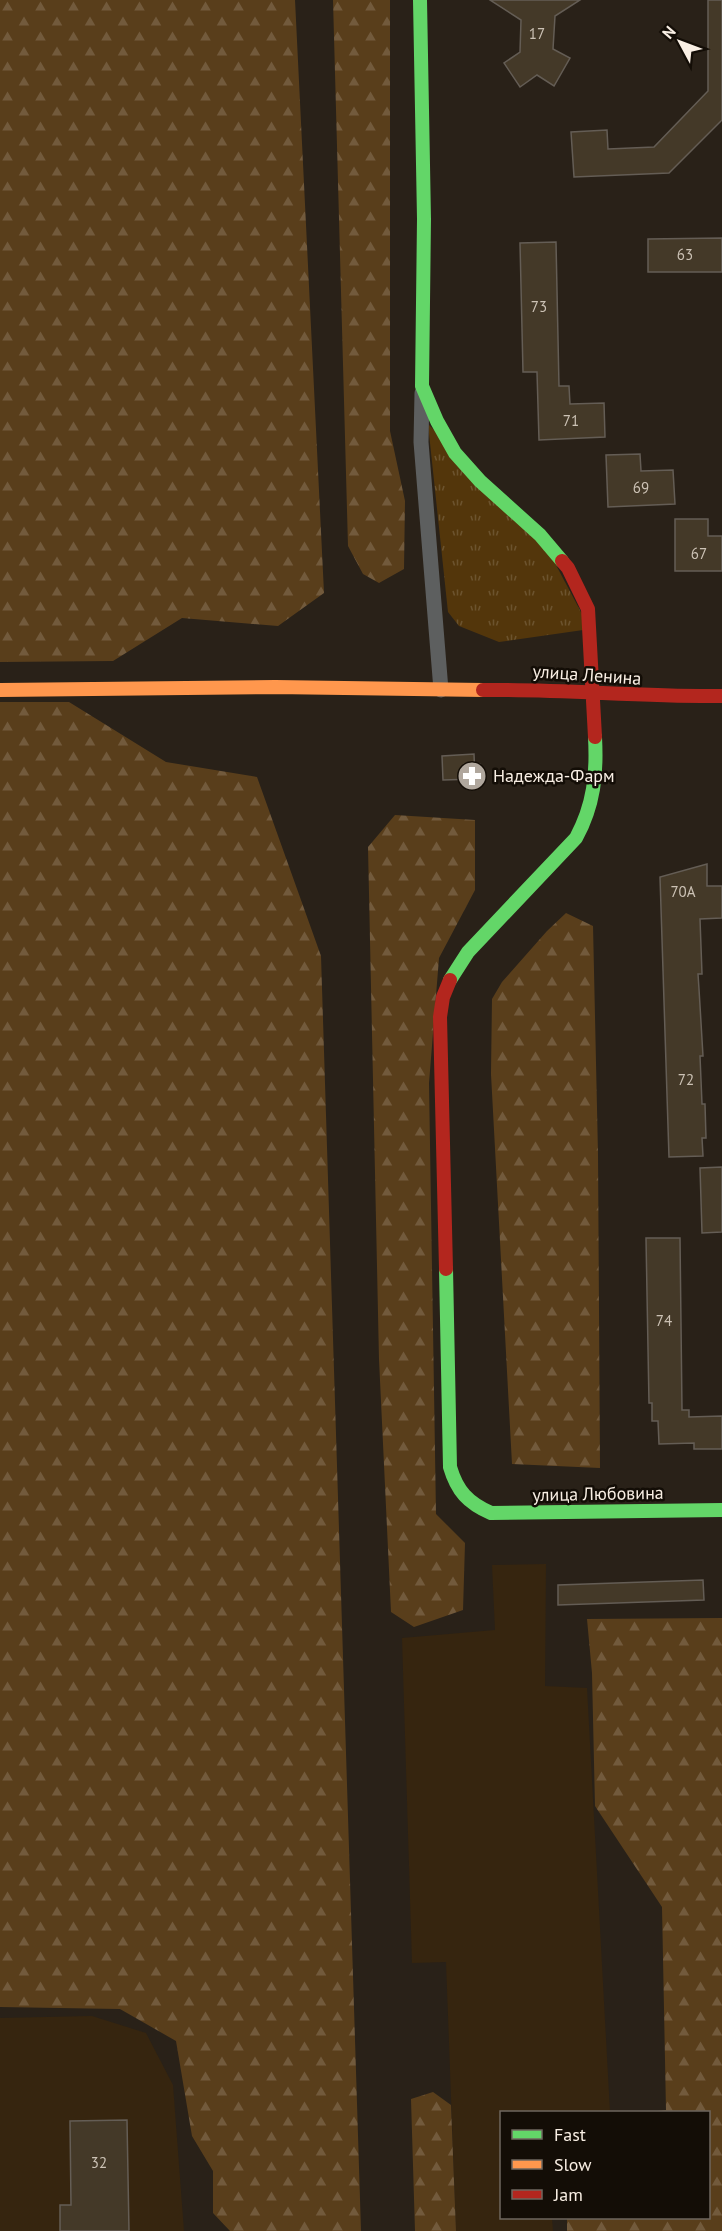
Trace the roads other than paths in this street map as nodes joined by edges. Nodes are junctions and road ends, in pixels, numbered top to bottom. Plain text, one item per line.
1 (420, 0) edge
2 (422, 386) junction
3 (0, 690) edge
4 (445, 690) junction
5 (593, 693) junction
6 (722, 696) edge
7 (722, 1510) edge

1 - 2 street
2 - 4 street
2 - 5 street
3 - 4 street, улица Ленина
4 - 5 street, улица Ленина
5 - 6 street, улица Ленина
5 - 7 street, улица Любовина

